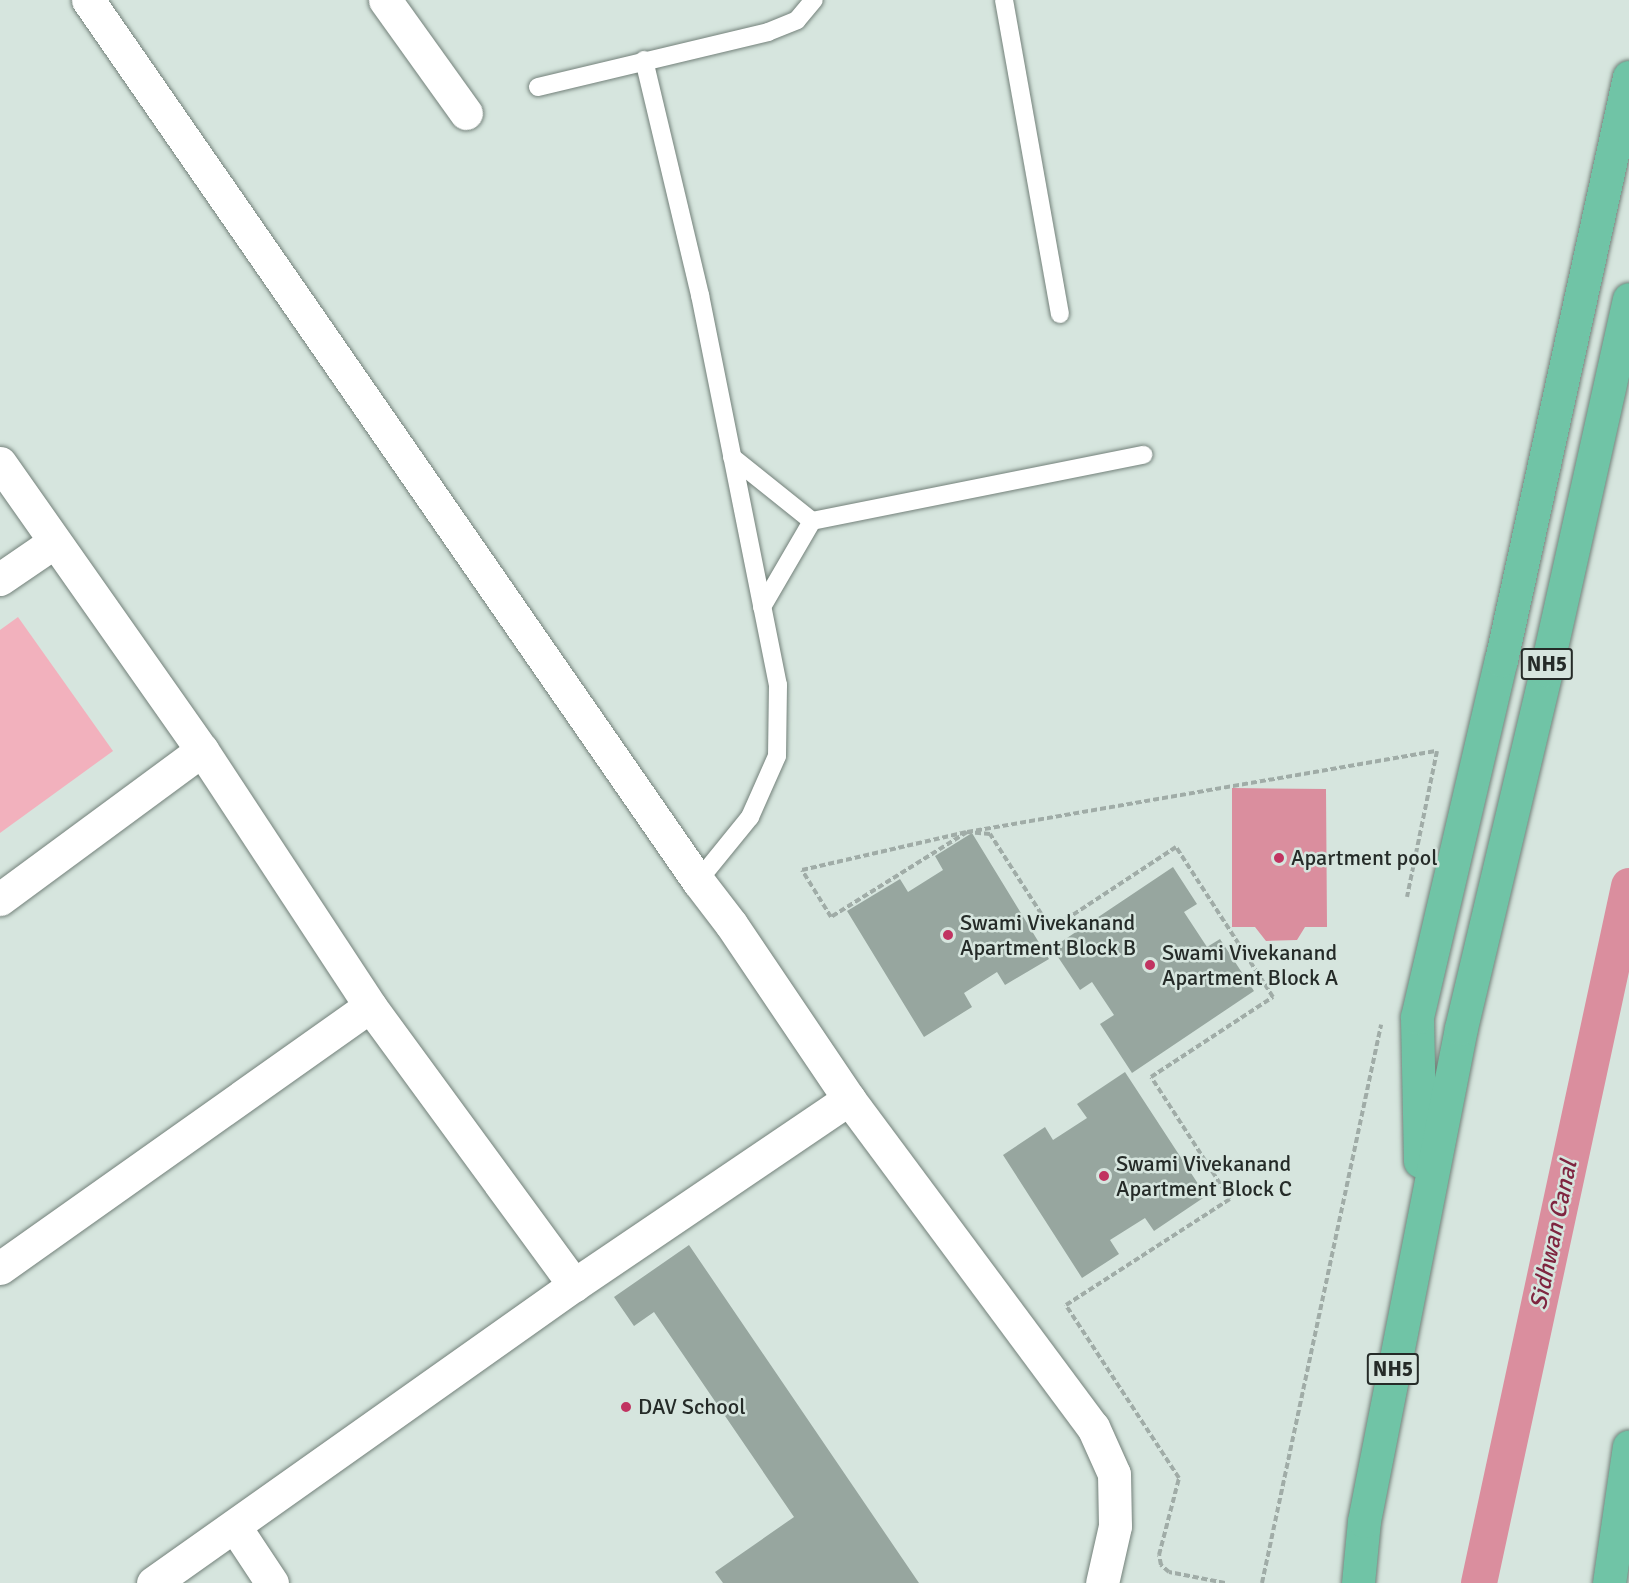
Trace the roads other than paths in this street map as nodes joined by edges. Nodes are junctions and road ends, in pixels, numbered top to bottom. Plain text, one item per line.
1 (88, 0) edge
2 (385, 0) edge
3 (814, 0) edge
4 (1004, 0) edge
5 (644, 60) junction
6 (1629, 77) edge
7 (538, 87) dead end
8 (466, 113) dead end
9 (1629, 299) edge
10 (1060, 314) dead end
11 (1143, 455) dead end
12 (732, 457) junction
13 (0, 463) edge
14 (812, 521) junction
15 (54, 542) junction
16 (0, 579) edge
17 (762, 607) junction
18 (202, 750) junction
19 (698, 881) junction
20 (0, 899) edge
21 (370, 1006) junction
22 (849, 1099) junction
23 (1422, 1217) junction
24 (0, 1268) edge
25 (574, 1285) junction
26 (1629, 1446) edge
27 (1364, 1521) junction
28 (235, 1527) junction
29 (153, 1583) edge
30 (272, 1583) edge
31 (1102, 1583) edge
32 (1342, 1583) edge
33 (1358, 1583) edge
34 (1609, 1583) edge

1 - 19 street
2 - 8 street
3 - 5 lane
4 - 10 lane
5 - 7 lane
5 - 12 lane
6 - 23 highway
9 - 23 highway, NH5
11 - 14 lane
12 - 14 lane
12 - 17 lane
13 - 15 street
14 - 17 lane
15 - 16 street
15 - 18 street
17 - 19 lane
18 - 20 street
18 - 21 street
19 - 22 street
21 - 24 street
21 - 25 street
22 - 25 street
22 - 31 street
23 - 27 highway, NH5
25 - 28 street
26 - 34 highway
27 - 32 highway, NH5
27 - 33 highway
28 - 29 street
28 - 30 street

